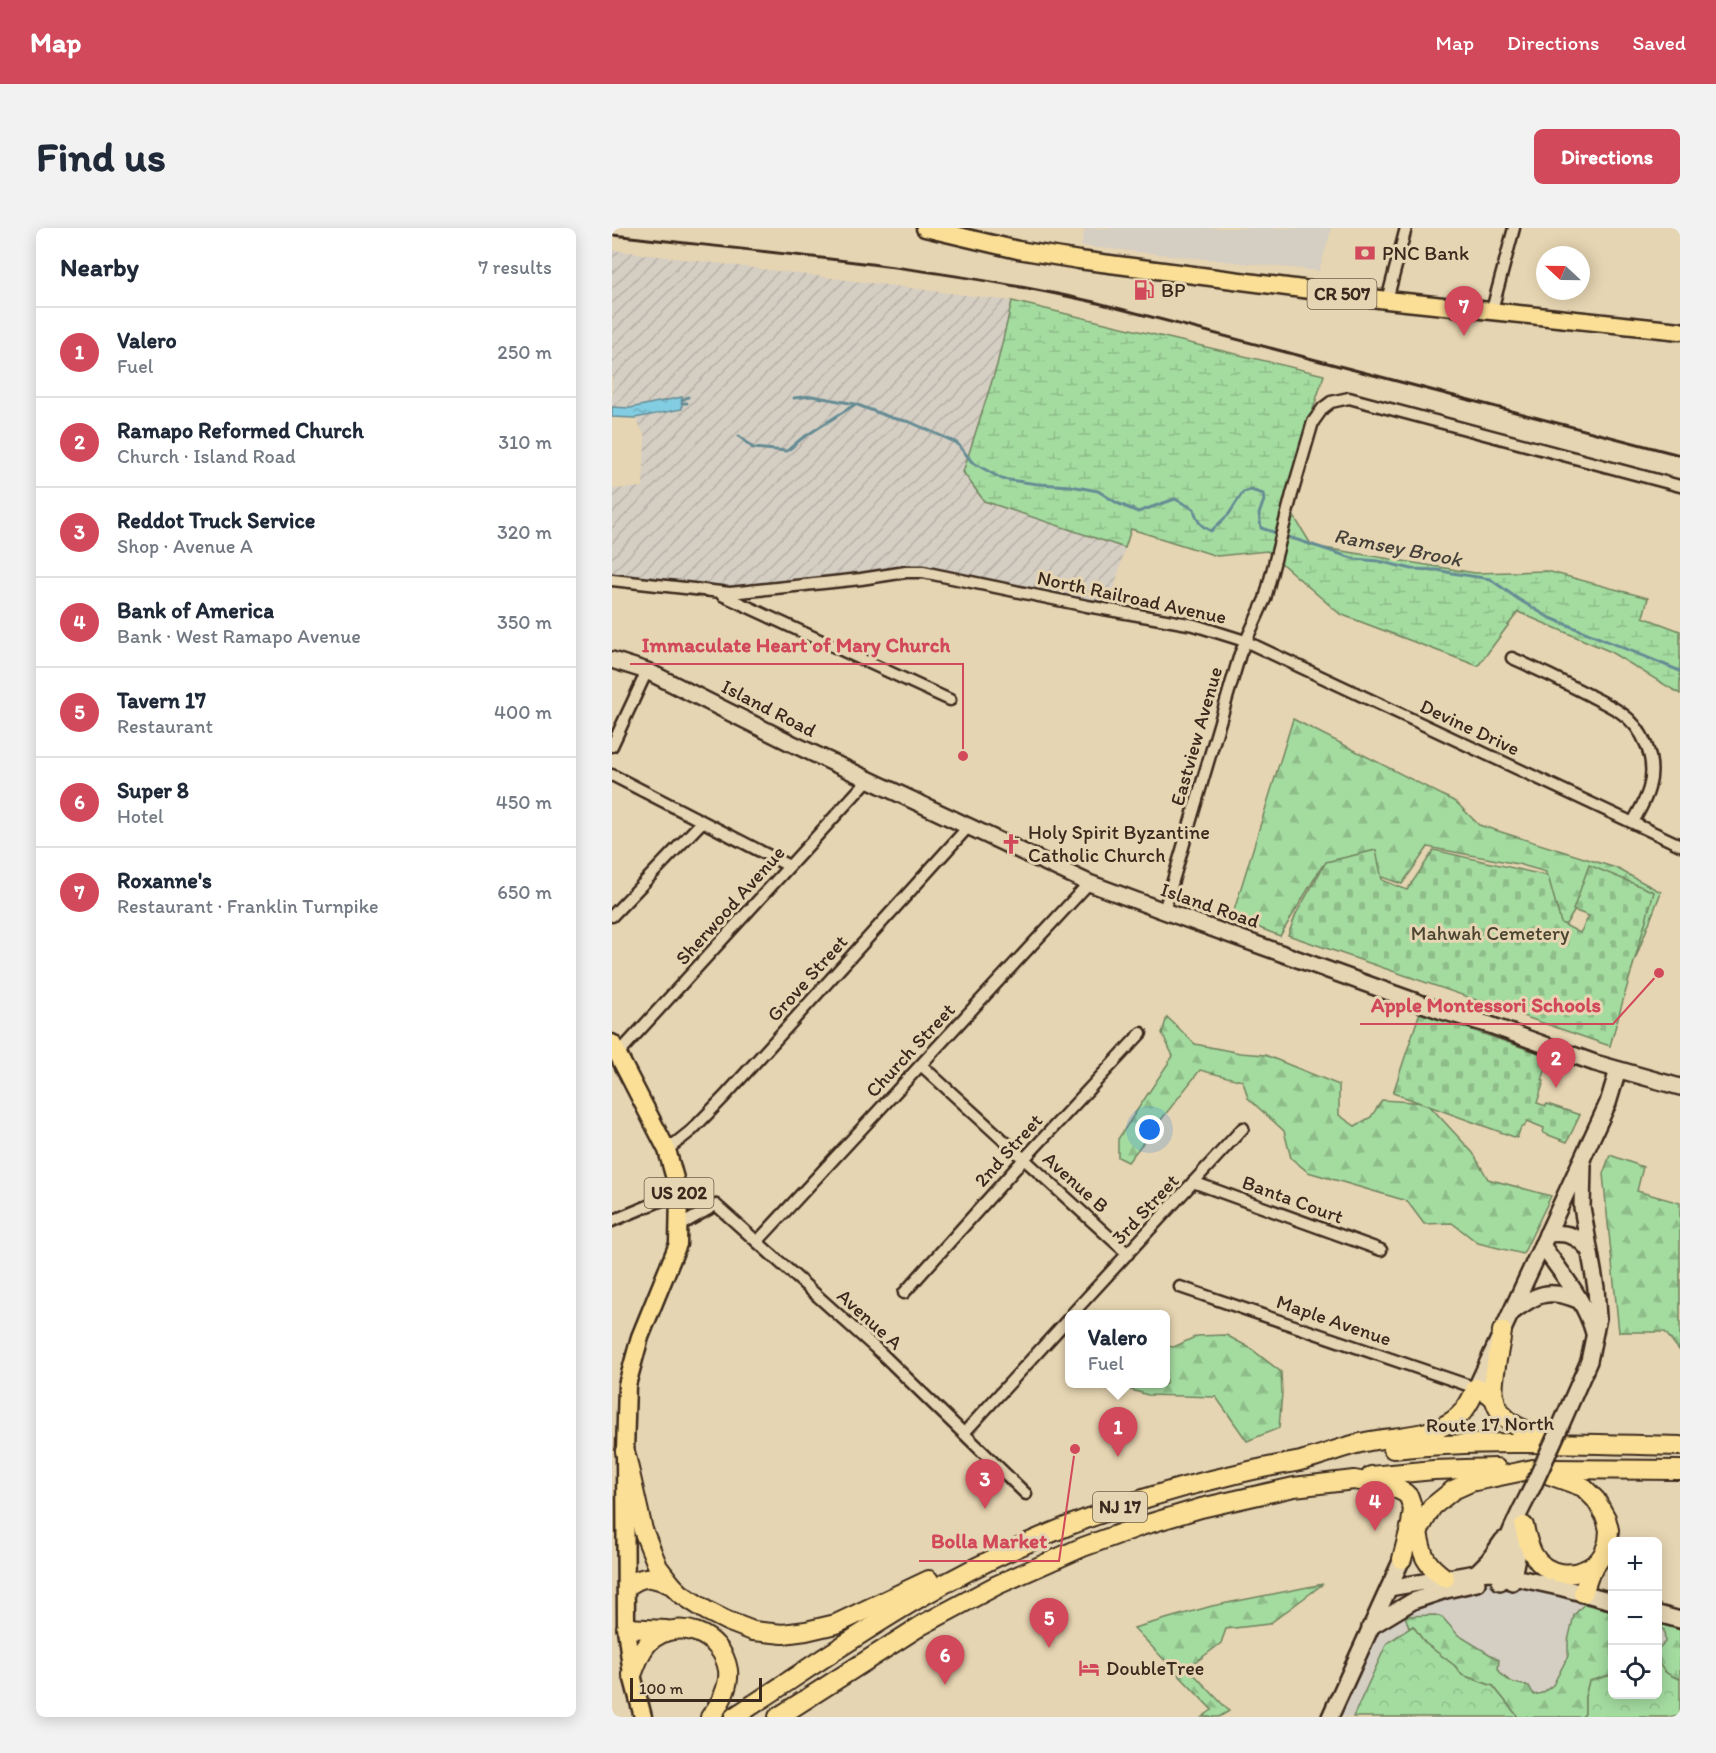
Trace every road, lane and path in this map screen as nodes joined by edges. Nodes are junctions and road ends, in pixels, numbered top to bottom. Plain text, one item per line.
1 (925, 228) edge
2 (1406, 228) edge
3 (1514, 228) edge
4 (1387, 300) junction
5 (1492, 310) junction
6 (1680, 331) edge
7 (1680, 486) edge
8 (612, 580) edge
9 (715, 592) junction
10 (1245, 641) junction
11 (1512, 658) dead end
12 (612, 660) edge
13 (647, 670) junction
14 (950, 700) dead end
15 (612, 746) edge
16 (612, 776) edge
17 (868, 780) junction
18 (702, 822) junction
19 (1633, 822) junction
20 (969, 826) junction
21 (1680, 845) edge
22 (789, 866) junction
23 (1089, 883) junction
24 (1164, 911) junction
25 (612, 916) edge
26 (1141, 1033) dead end
27 (615, 1048) edge
28 (921, 1065) junction
29 (1618, 1070) junction
30 (1680, 1087) edge
31 (1243, 1128) dead end
32 (667, 1150) junction
33 (1584, 1153) junction
34 (1024, 1159) junction
35 (1193, 1182) junction
36 (679, 1192) junction
37 (612, 1221) edge
38 (679, 1226) junction
39 (1544, 1239) junction
40 (757, 1242) junction
41 (1588, 1249) junction
42 (1381, 1250) dead end
43 (1128, 1254) junction
44 (1180, 1287) dead end
45 (904, 1293) dead end
46 (1580, 1301) junction
47 (1077, 1310) edge
48 (1510, 1313) junction
49 (1065, 1323) edge
50 (1502, 1331) junction
51 (1595, 1336) junction
52 (1476, 1388) junction
53 (1495, 1399) junction
54 (964, 1433) junction
55 (1654, 1446) junction
56 (1680, 1446) edge
57 (625, 1452) junction
58 (1302, 1461) junction
59 (1680, 1470) edge
60 (1533, 1477) junction
61 (1354, 1479) junction
62 (1026, 1494) dead end
63 (1521, 1520) junction
64 (1418, 1532) junction
65 (1401, 1559) junction
66 (1596, 1563) junction
67 (1476, 1573) junction
68 (1445, 1578) junction
69 (1506, 1579) junction
70 (949, 1582) junction
71 (672, 1585) junction
72 (627, 1587) junction
73 (1389, 1587) junction
74 (1583, 1593) junction
75 (1608, 1600) edge
76 (1662, 1615) edge
77 (1680, 1620) edge
78 (1370, 1627) junction
79 (626, 1628) junction
80 (666, 1630) junction
81 (632, 1675) junction
82 (643, 1717) edge
83 (710, 1717) edge
84 (734, 1717) edge
85 (778, 1717) edge
86 (1330, 1717) edge

1 - 4 main road, CR 507
2 - 4 street
3 - 5 street
4 - 5 main road, CR 507
5 - 6 main road, CR 507
7 - 10 street, North Railroad Avenue
8 - 9 street, North Railroad Avenue
9 - 10 street, North Railroad Avenue
9 - 14 street
10 - 19 street, Devine Drive
10 - 24 street, Eastview Avenue
11 - 19 street
12 - 13 street, Island Road
13 - 15 street
13 - 17 street, Island Road
16 - 18 street
17 - 20 street, Island Road
17 - 22 street, Sherwood Avenue
18 - 22 street
18 - 25 street
19 - 21 street, Devine Drive
20 - 23 street, Island Road
20 - 32 street, Grove Street
22 - 27 street, Sherwood Avenue
23 - 24 street, Island Road
23 - 28 street, Church Street
24 - 29 street, Island Road
26 - 34 street, 2nd Street
27 - 32 main road, US 202
28 - 34 street, Avenue B
28 - 40 street, Church Street
29 - 30 street, Island Road
29 - 33 street
31 - 35 street, 3rd Street
32 - 36 main road, US 202
33 - 39 street
33 - 41 street
34 - 43 street, Avenue B
34 - 45 street, 2nd Street
35 - 42 street, Banta Court
35 - 43 street, 3rd Street
36 - 37 street
36 - 38 main road, US 202
38 - 40 street, Avenue A
38 - 57 main road, US 202
39 - 41 street
39 - 46 street
39 - 48 street
40 - 54 street, Avenue A
41 - 51 street
43 - 47 street, 3rd Street
44 - 52 street, Maple Avenue
46 - 48 street
46 - 51 street
48 - 50 street
49 - 54 street, 3rd Street
50 - 52 street
50 - 53 highway
51 - 60 street, bridge
52 - 53 highway
52 - 58 highway
53 - 55 highway
54 - 62 street, Avenue A
55 - 56 highway, Route 17 North / NJ 17
55 - 58 highway, Route 17 North / NJ 17
57 - 71 highway
57 - 72 main road, US 202
58 - 70 highway, NJ 17
59 - 60 highway, NJ 17
60 - 61 highway, NJ 17
60 - 63 street
60 - 64 highway
60 - 66 highway
61 - 65 highway
61 - 85 highway, NJ 17
63 - 66 highway
63 - 67 street
63 - 69 street
64 - 65 highway
64 - 68 highway
65 - 73 street
66 - 74 highway
67 - 68 street
67 - 69 street
68 - 73 street
69 - 74 street
69 - 78 street
70 - 71 highway
70 - 84 highway, NJ 17
71 - 72 highway
72 - 79 main road, US 202
73 - 78 street
74 - 75 street
76 - 77 street
78 - 86 street
79 - 80 highway
79 - 81 main road, US 202
80 - 81 highway
80 - 83 highway
81 - 82 main road, US 202

